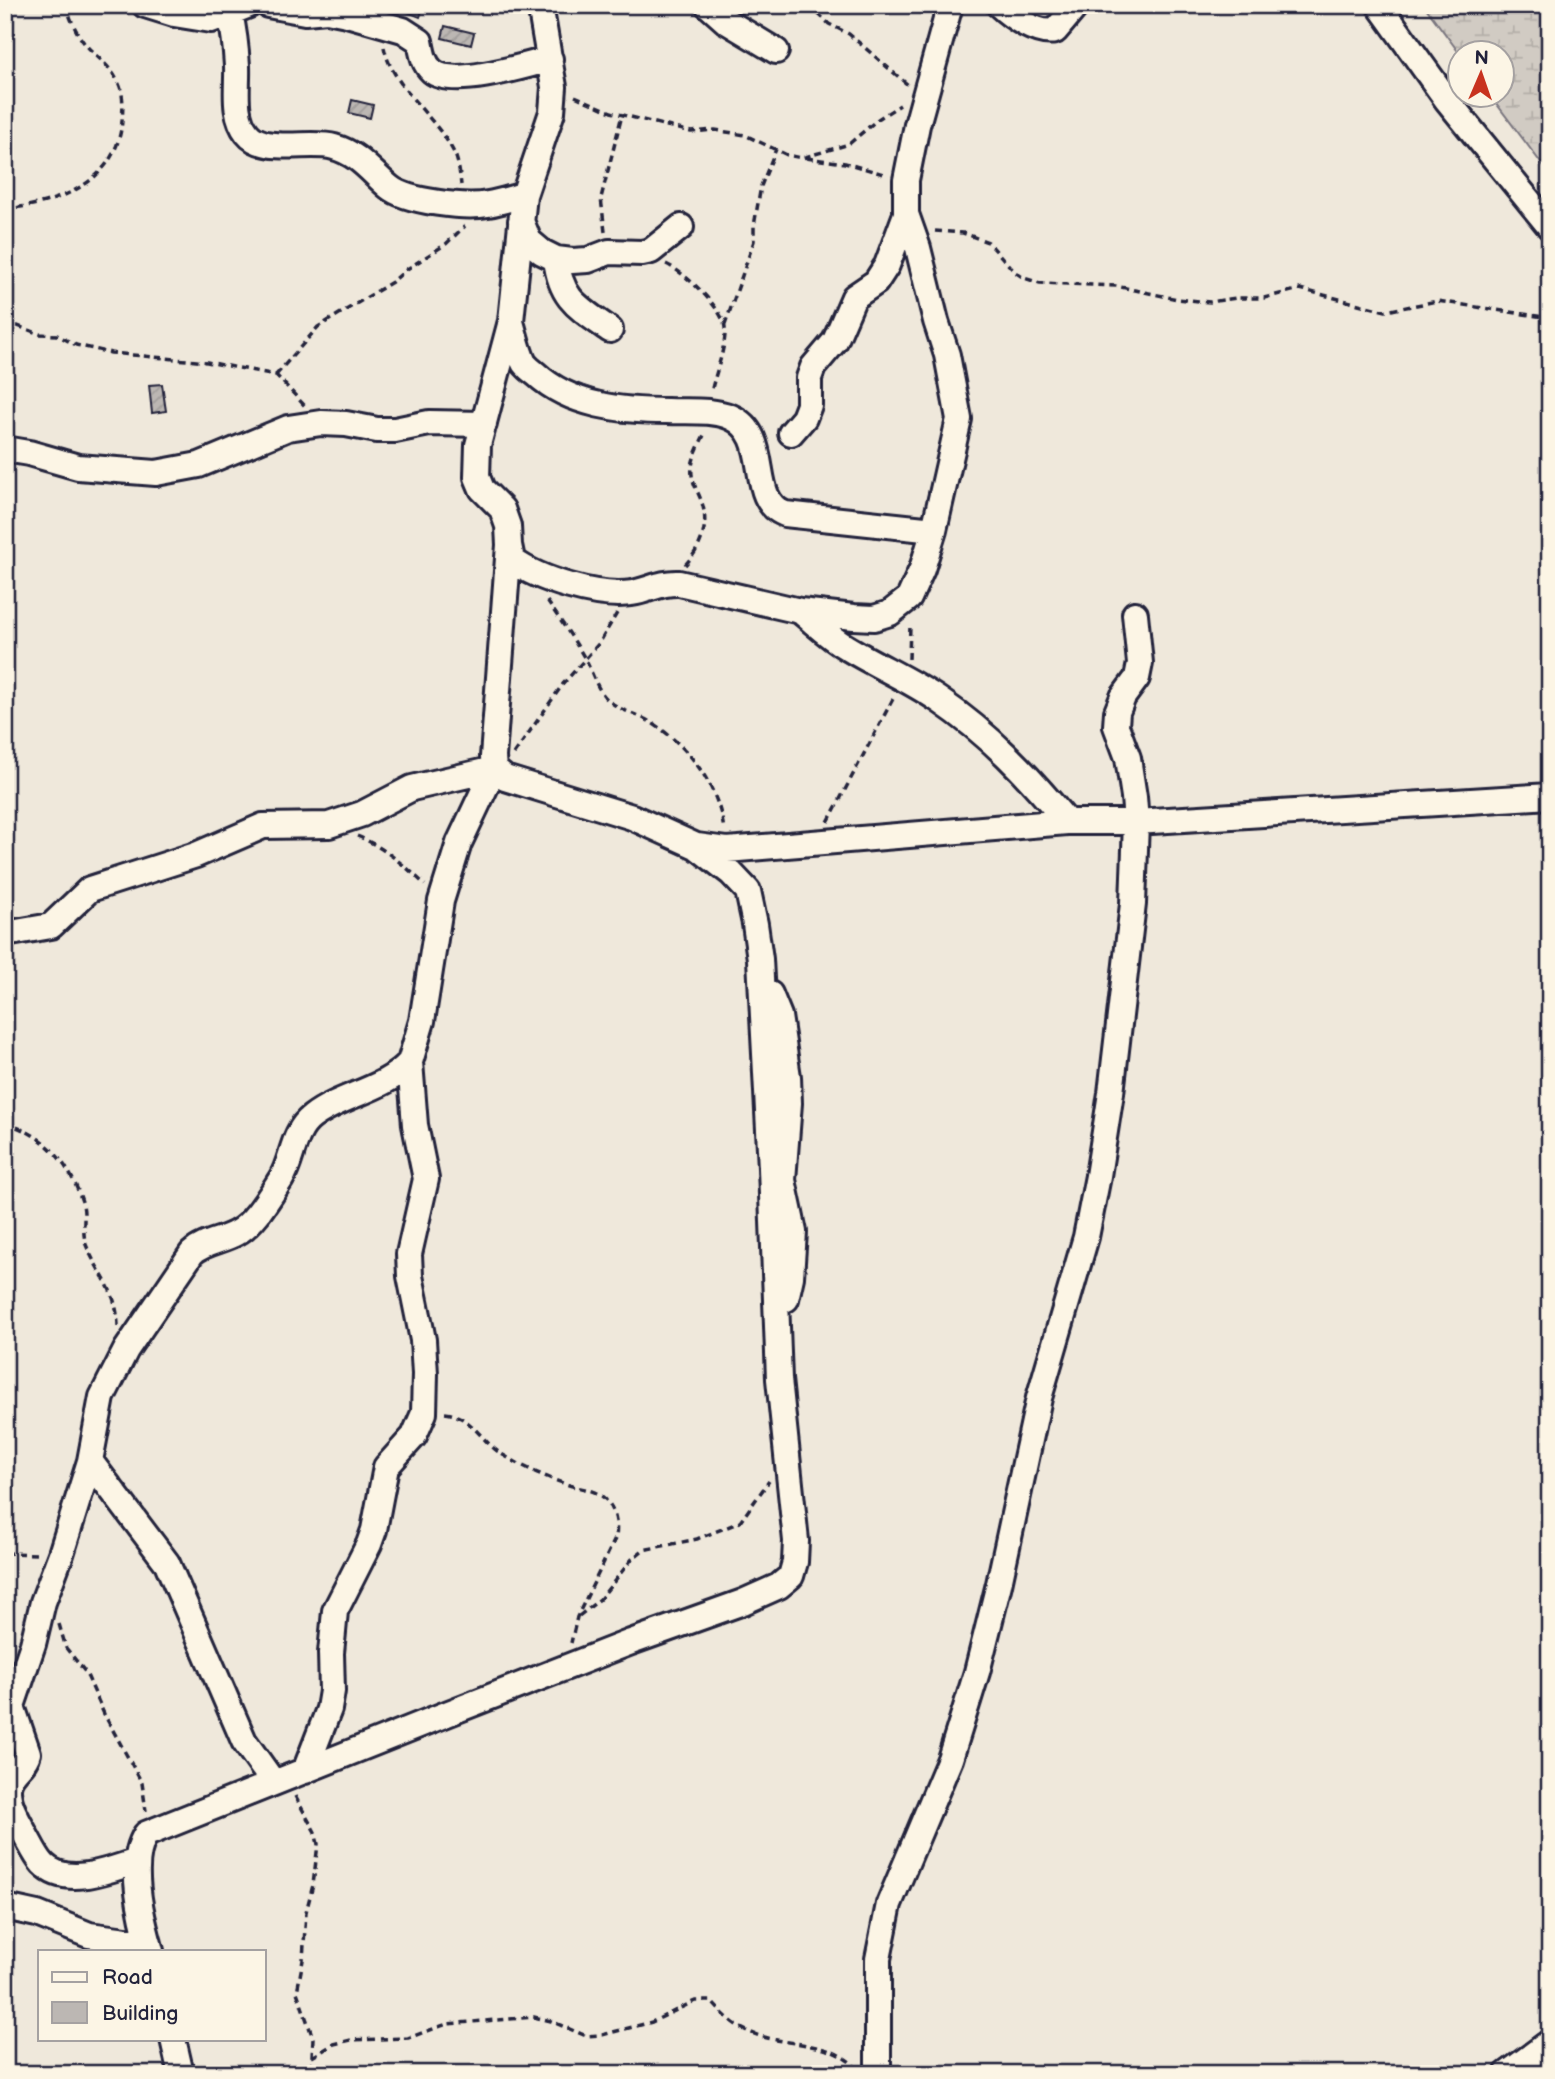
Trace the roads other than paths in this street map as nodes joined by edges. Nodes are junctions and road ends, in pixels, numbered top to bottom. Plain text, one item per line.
1 (145, 5) edge
2 (268, 5) edge
3 (540, 5) edge
4 (709, 5) edge
5 (950, 5) edge
6 (999, 5) edge
7 (1077, 5) edge
8 (1379, 5) edge
9 (240, 9) edge
10 (776, 51) dead end
11 (550, 59) junction
12 (524, 195) junction
13 (906, 214) junction
14 (521, 221) junction
15 (681, 227) dead end
16 (1550, 227) edge
17 (556, 259) junction
18 (511, 321) junction
19 (610, 330) dead end
20 (484, 424) junction
21 (791, 433) dead end
22 (5, 449) edge
23 (934, 530) junction
24 (509, 545) junction
25 (800, 611) junction
26 (1135, 614) dead end
27 (500, 774) junction
28 (1550, 796) edge
29 (1067, 822) junction
30 (1136, 822) junction
31 (696, 846) junction
32 (727, 850) junction
33 (748, 891) junction
34 (5, 934) edge
35 (410, 1062) junction
36 (90, 1461) junction
37 (8, 1708) edge
38 (305, 1771) junction
39 (273, 1782) junction
40 (7, 1790) edge
41 (137, 1861) junction
42 (5, 1907) edge
43 (150, 1947) edge
44 (173, 2040) edge
45 (1550, 2042) edge
46 (181, 2074) edge
47 (878, 2074) edge
48 (1507, 2074) edge

1 - 9 street
2 - 11 street
3 - 11 street
4 - 10 street
5 - 13 street
6 - 7 street
8 - 16 street
9 - 12 street
11 - 12 street
12 - 14 street
13 - 21 street
13 - 23 street
14 - 17 street
14 - 18 street
15 - 17 street
17 - 19 street
18 - 20 street
18 - 23 street
20 - 22 street
20 - 24 street
23 - 25 street
24 - 25 street
24 - 27 street
25 - 29 street
26 - 30 street
27 - 31 street
27 - 34 street
27 - 35 street
28 - 30 street
29 - 30 street
29 - 32 street
30 - 47 street
31 - 32 street
31 - 33 street
32 - 33 street
33 - 38 street
35 - 36 street
35 - 38 street
36 - 37 street
36 - 39 street
37 - 40 street
38 - 39 street
39 - 41 street
40 - 41 street
41 - 43 street
42 - 43 street
44 - 46 street
45 - 48 street

